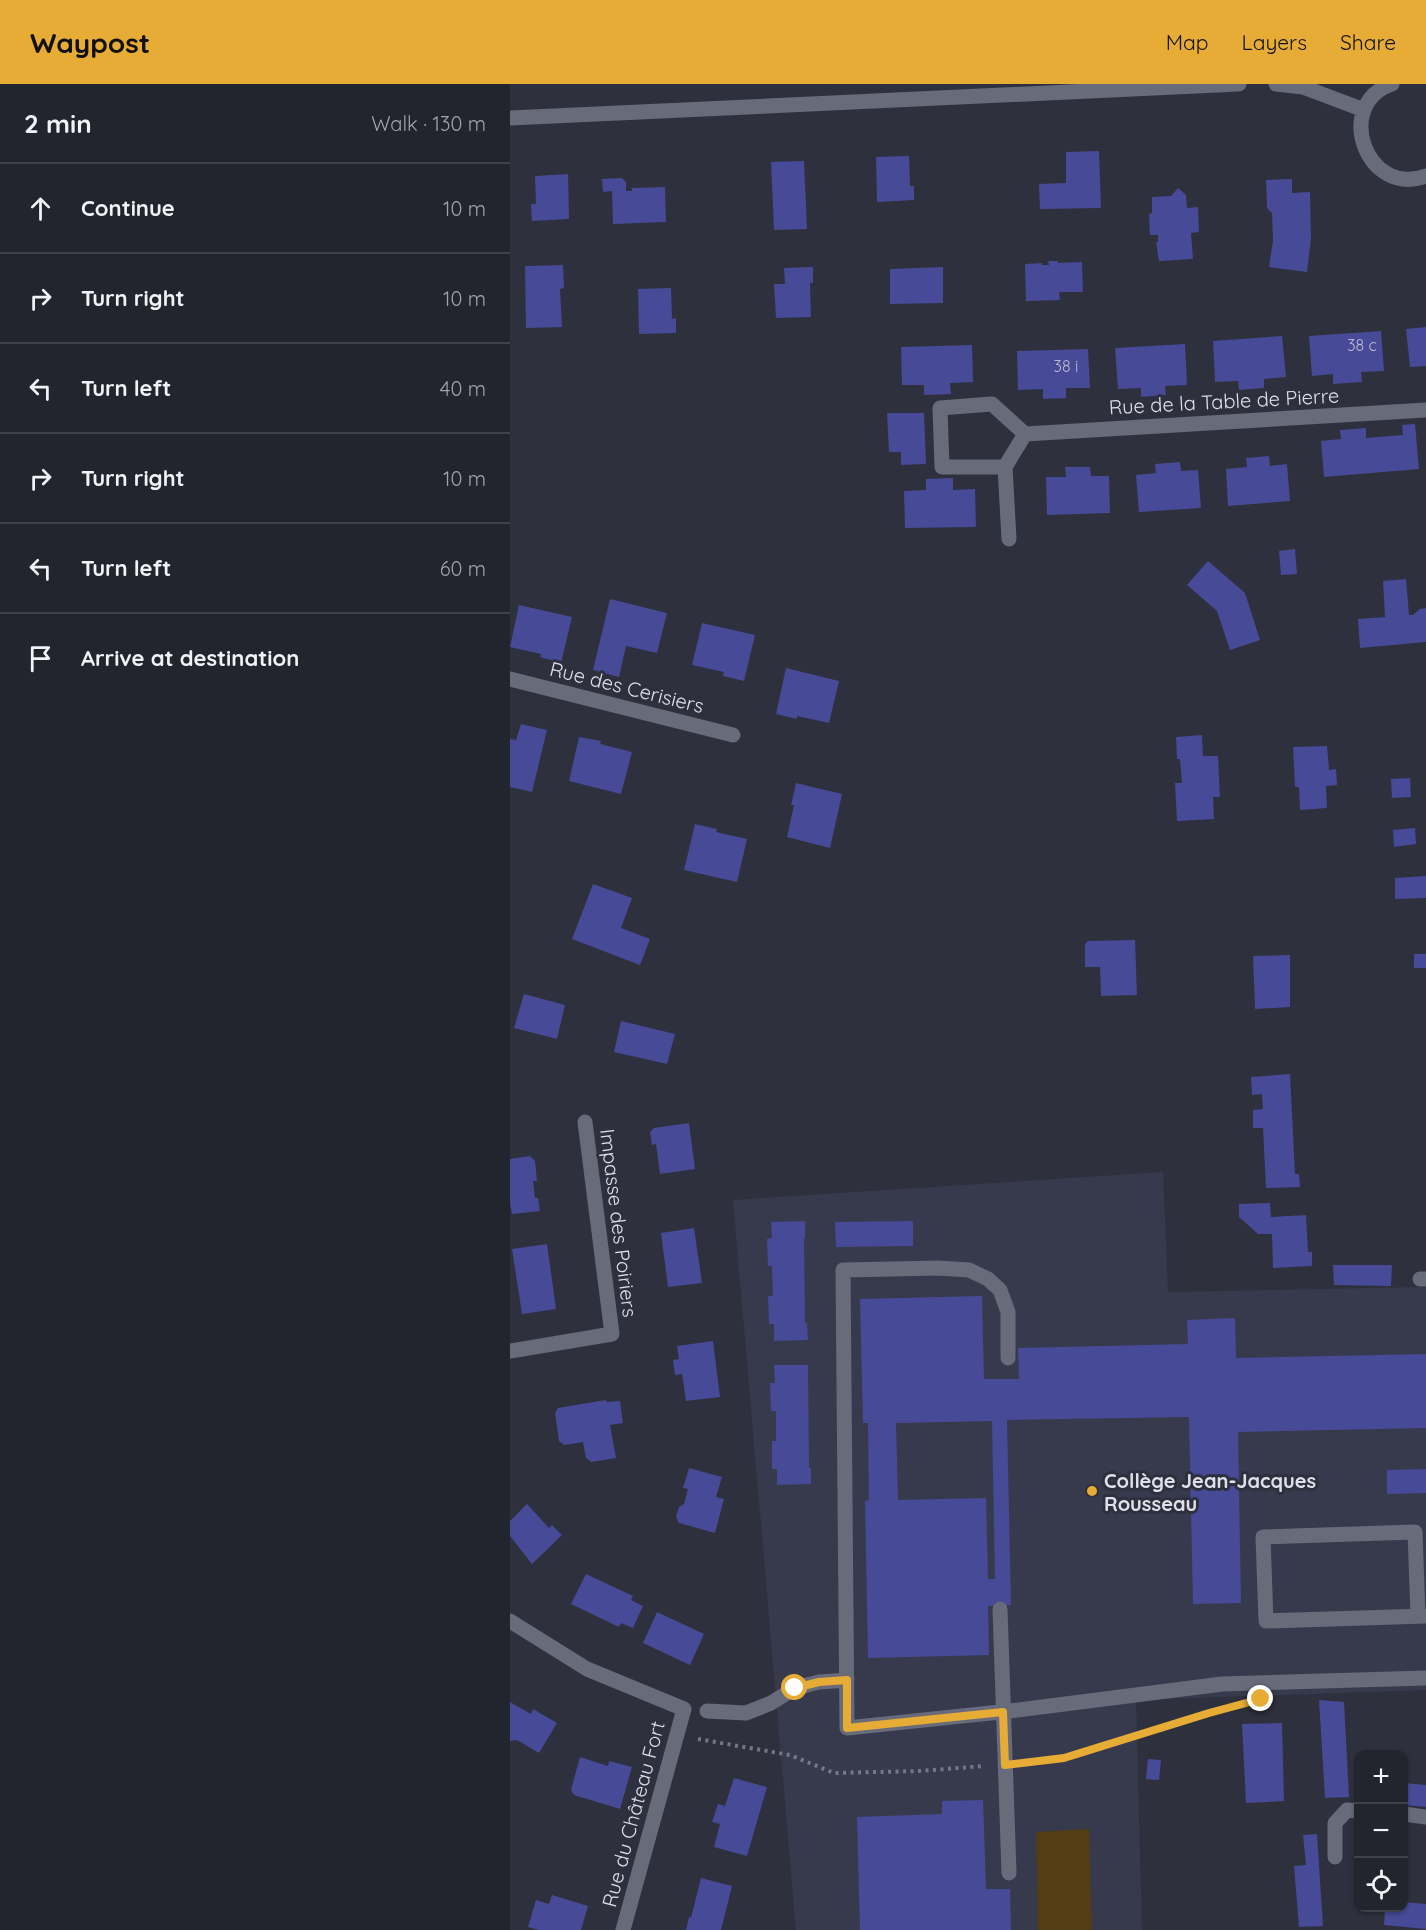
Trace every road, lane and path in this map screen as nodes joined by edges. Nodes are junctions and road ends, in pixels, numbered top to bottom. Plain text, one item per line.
1 (1239, 84) edge
2 (1276, 84) edge
3 (1392, 84) edge
4 (1364, 110) junction
5 (510, 118) edge
6 (1426, 176) edge
7 (1426, 410) edge
8 (1025, 434) junction
9 (1005, 467) junction
10 (1009, 539) dead end
11 (510, 679) edge
12 (733, 735) dead end
13 (585, 1122) dead end
14 (510, 1351) edge
15 (1008, 1358) dead end
16 (1000, 1609) dead end
17 (1422, 1616) edge
18 (510, 1620) edge
19 (1426, 1678) edge
20 (847, 1680) junction
21 (1230, 1707) dead end
22 (707, 1711) dead end
23 (1003, 1712) junction
24 (677, 1735) junction
25 (1005, 1765) junction
26 (1354, 1811) edge
27 (1408, 1815) edge
28 (1426, 1817) edge
29 (1335, 1857) dead end
30 (1009, 1873) dead end
31 (623, 1930) edge

1 - 5 street
2 - 4 street
3 - 4 street
4 - 6 street
7 - 8 street, Rue de la Table de Pierre
8 - 9 street
8 - 9 street
9 - 10 street
11 - 12 street, Rue des Cerisiers
13 - 14 street, Impasse des Poiriers
15 - 20 street
16 - 23 street
17 - 17 street
18 - 24 street, Rue du Château Fort
19 - 23 street
20 - 22 street
20 - 23 street
21 - 25 path
23 - 25 street
24 - 25 path
24 - 31 street, Rue du Château Fort
25 - 30 street
26 - 29 street
27 - 28 street

